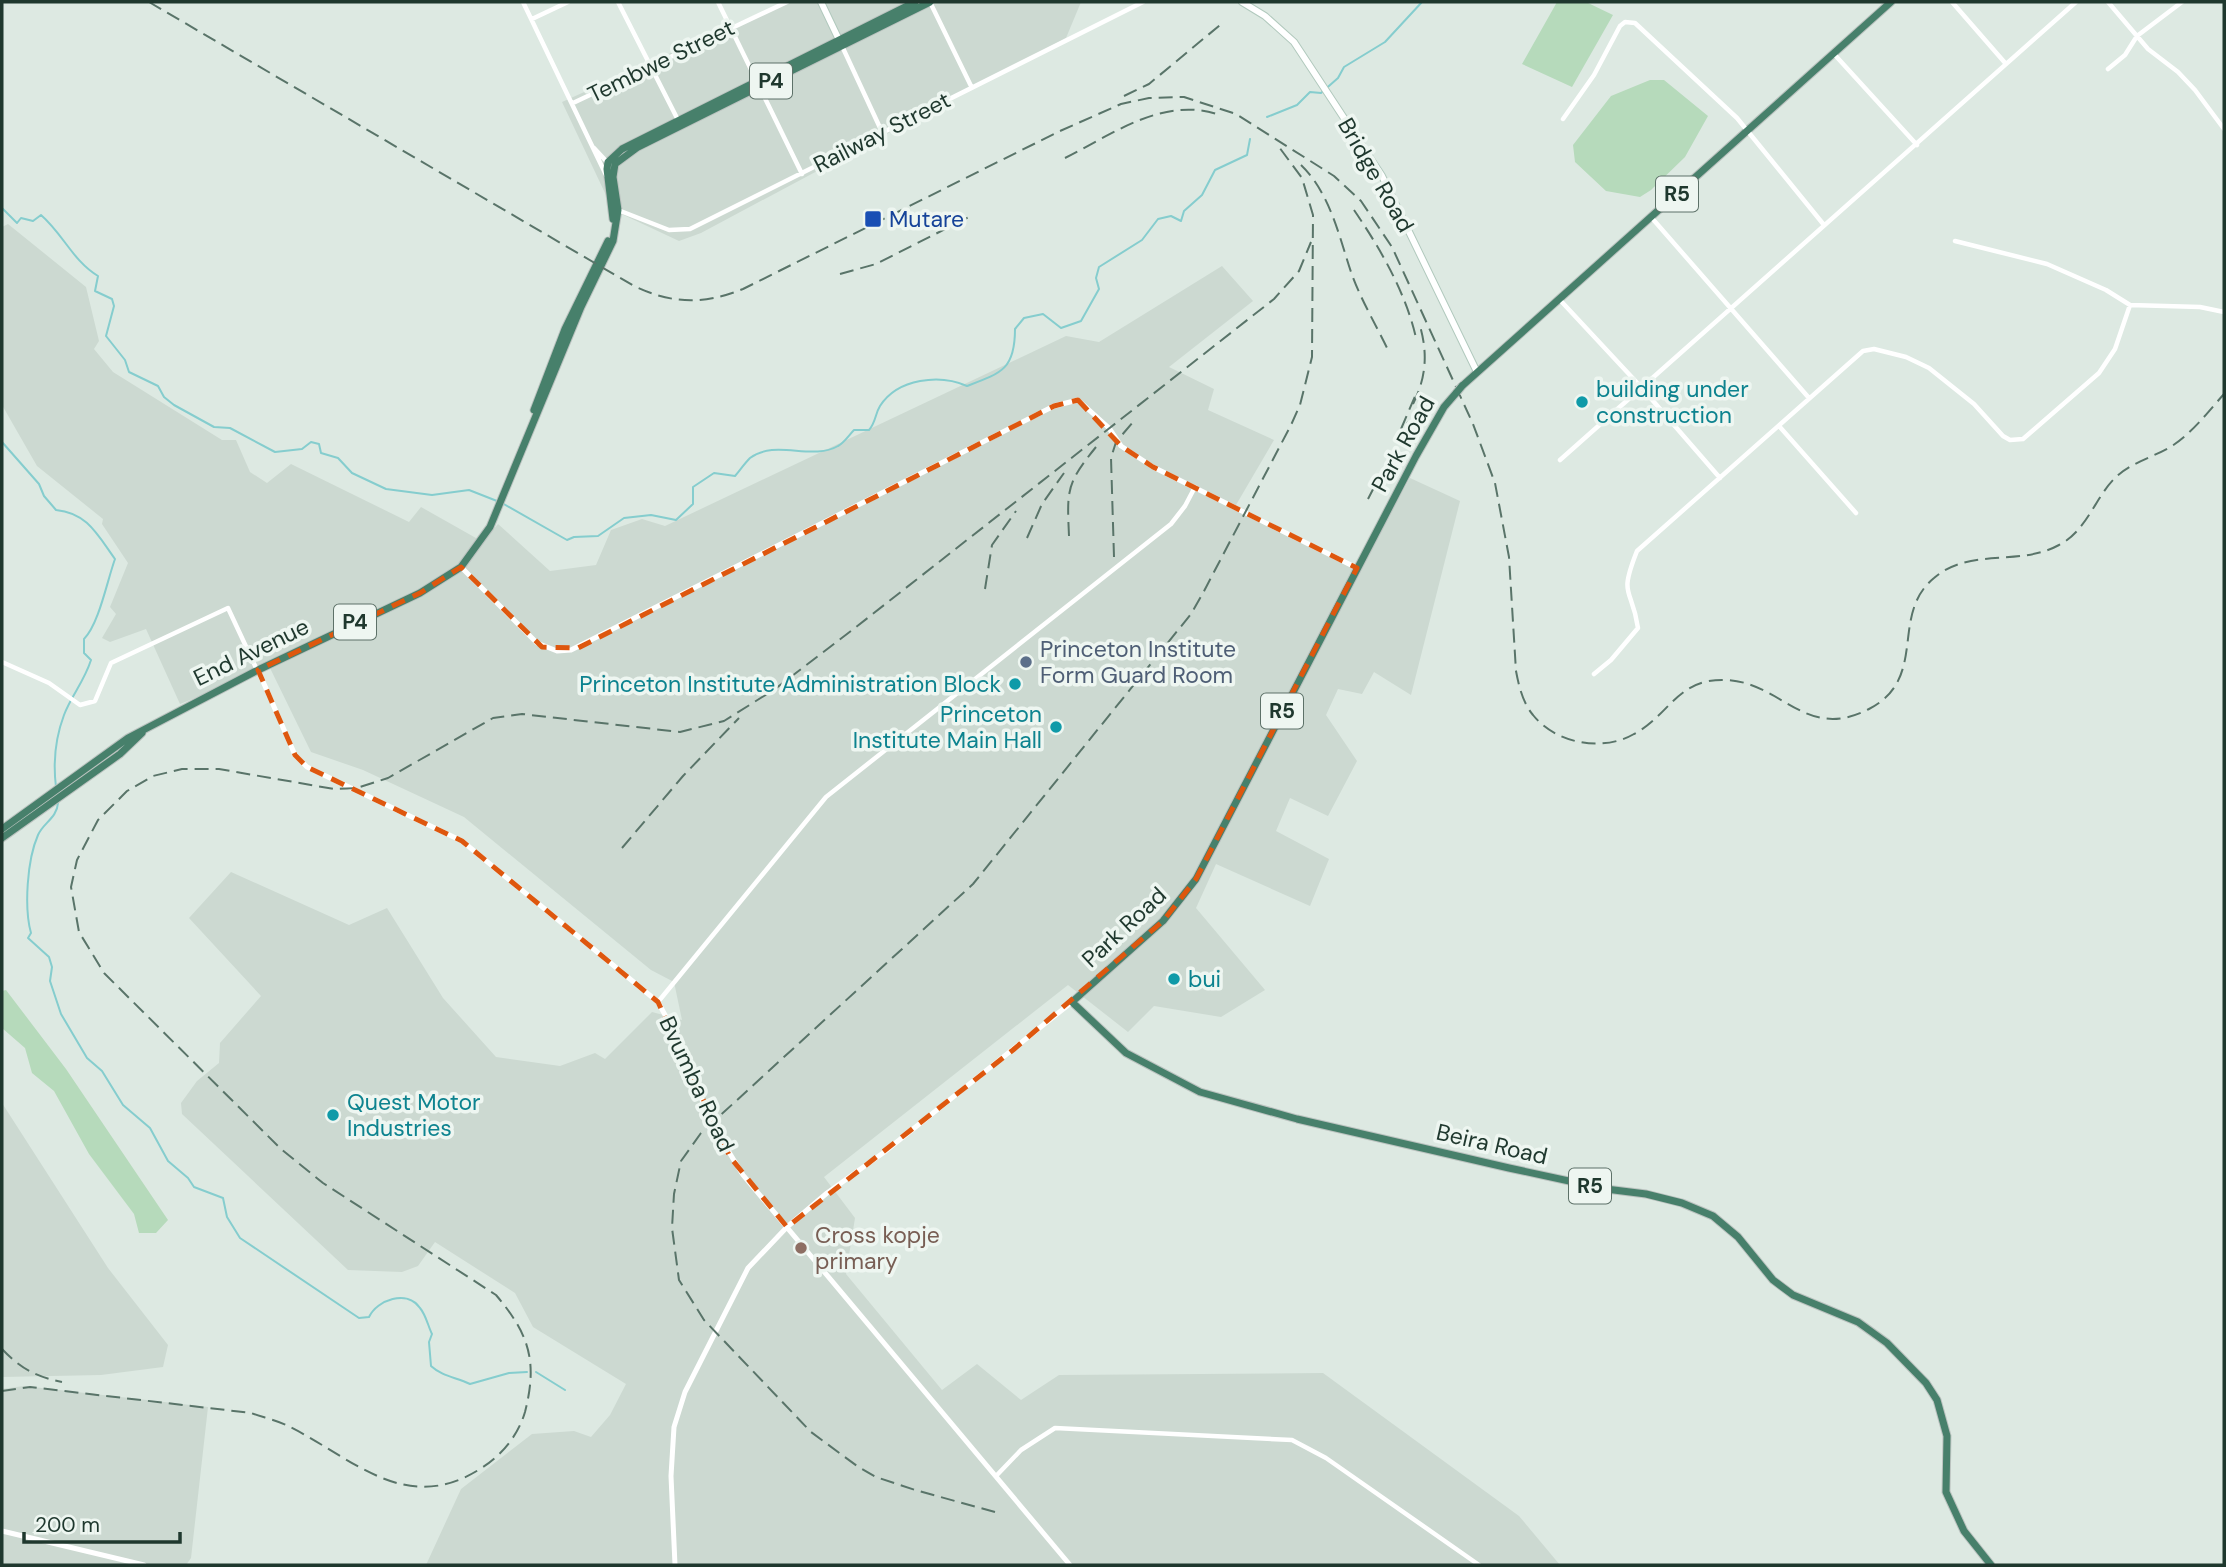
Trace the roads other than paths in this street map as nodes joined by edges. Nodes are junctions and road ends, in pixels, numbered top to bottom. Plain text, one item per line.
1 (523, 2) edge
2 (568, 2) edge
3 (618, 2) edge
4 (718, 2) edge
5 (786, 2) edge
6 (821, 2) edge
7 (915, 2) edge
8 (930, 2) edge
9 (1143, 2) edge
10 (1242, 2) edge
11 (1891, 2) edge
12 (1952, 2) edge
13 (2076, 2) edge
14 (2108, 2) edge
15 (2182, 2) edge
16 (532, 19) junction
17 (730, 28) junction
18 (2137, 36) junction
19 (840, 43) junction
20 (1833, 54) junction
21 (2006, 64) junction
22 (652, 66) junction
23 (2108, 69) dead end
24 (757, 83) junction
25 (971, 86) junction
26 (573, 103) junction
27 (1563, 119) dead end
28 (678, 120) junction
29 (2224, 129) edge
30 (882, 132) junction
31 (1746, 132) junction
32 (591, 145) junction
33 (1917, 145) junction
34 (611, 163) junction
35 (802, 174) junction
36 (607, 177) junction
37 (618, 210) junction
38 (1651, 217) junction
39 (1824, 225) junction
40 (1955, 242) dead end
41 (1560, 300) junction
42 (2130, 305) junction
43 (1732, 307) junction
44 (2224, 312) edge
45 (1477, 373) junction
46 (1641, 387) junction
47 (1809, 398) junction
48 (1779, 426) junction
49 (1560, 460) dead end
50 (511, 475) junction
51 (1720, 478) junction
52 (1195, 487) junction
53 (1856, 513) dead end
54 (461, 567) junction
55 (1357, 568) junction
56 (2, 662) edge
57 (258, 670) junction
58 (1594, 674) dead end
59 (145, 730) junction
60 (2, 829) edge
61 (2, 838) edge
62 (658, 1002) junction
63 (1072, 1002) junction
64 (787, 1227) junction
65 (997, 1475) junction
66 (2, 1531) edge
67 (144, 1565) edge
68 (675, 1565) edge
69 (1070, 1565) edge
70 (1479, 1565) edge
71 (1991, 1565) edge

1 - 16 street, End Avenue
2 - 16 street
3 - 22 street
4 - 17 street
5 - 17 street, Tembwe Street
6 - 19 main road
7 - 19 highway, P4
8 - 19 highway, P4
8 - 25 street
9 - 25 street, Railway Street
10 - 45 main road, Bridge Road
11 - 20 highway, Park Road / R5
12 - 21 street
13 - 21 street
14 - 18 street
15 - 18 street
16 - 26 street, End Avenue
17 - 22 street, Tembwe Street
17 - 24 street
18 - 23 street
18 - 29 street
19 - 24 highway, P4
19 - 30 street
20 - 31 highway, Park Road / R5
20 - 33 street
21 - 33 street
22 - 26 street, Tembwe Street
22 - 28 street
24 - 28 highway, P4
24 - 34 highway, P4
24 - 35 street
25 - 30 street, Railway Street
26 - 32 street, End Avenue
27 - 31 street
28 - 34 highway, P4
30 - 35 street, Railway Street
31 - 38 highway, Park Road / R5
31 - 39 street
32 - 34 street, End Avenue
32 - 36 street, End Avenue
33 - 39 street
34 - 36 highway, End Avenue / P4
34 - 37 highway, End Avenue / P4
35 - 37 street, Railway Street
36 - 50 highway, End Avenue / P4
37 - 50 highway, End Avenue / P4
38 - 41 highway, Park Road / R5
38 - 43 street
39 - 43 street
40 - 42 street
41 - 45 highway, Park Road / R5
41 - 46 street
42 - 44 street
42 - 47 street
43 - 46 street
43 - 47 street
45 - 55 highway, Park Road / R5
46 - 49 street
46 - 51 street
47 - 48 street
48 - 51 street
48 - 53 street
50 - 54 highway, End Avenue / P4
51 - 58 street
52 - 54 street
52 - 55 street
52 - 62 street
54 - 57 highway, End Avenue / P4
55 - 63 highway, Park Road / R5
56 - 57 street, Bvumba Road
57 - 59 highway, End Avenue / P4
57 - 62 street, Bvumba Road
59 - 60 highway, P4
59 - 61 highway, P4
62 - 64 street, Bvumba Road
63 - 64 street
63 - 71 highway, Beira Road / R5
64 - 65 street, Bvumba Road
64 - 68 street
65 - 69 street, Bvumba Road
65 - 70 street
66 - 67 street

